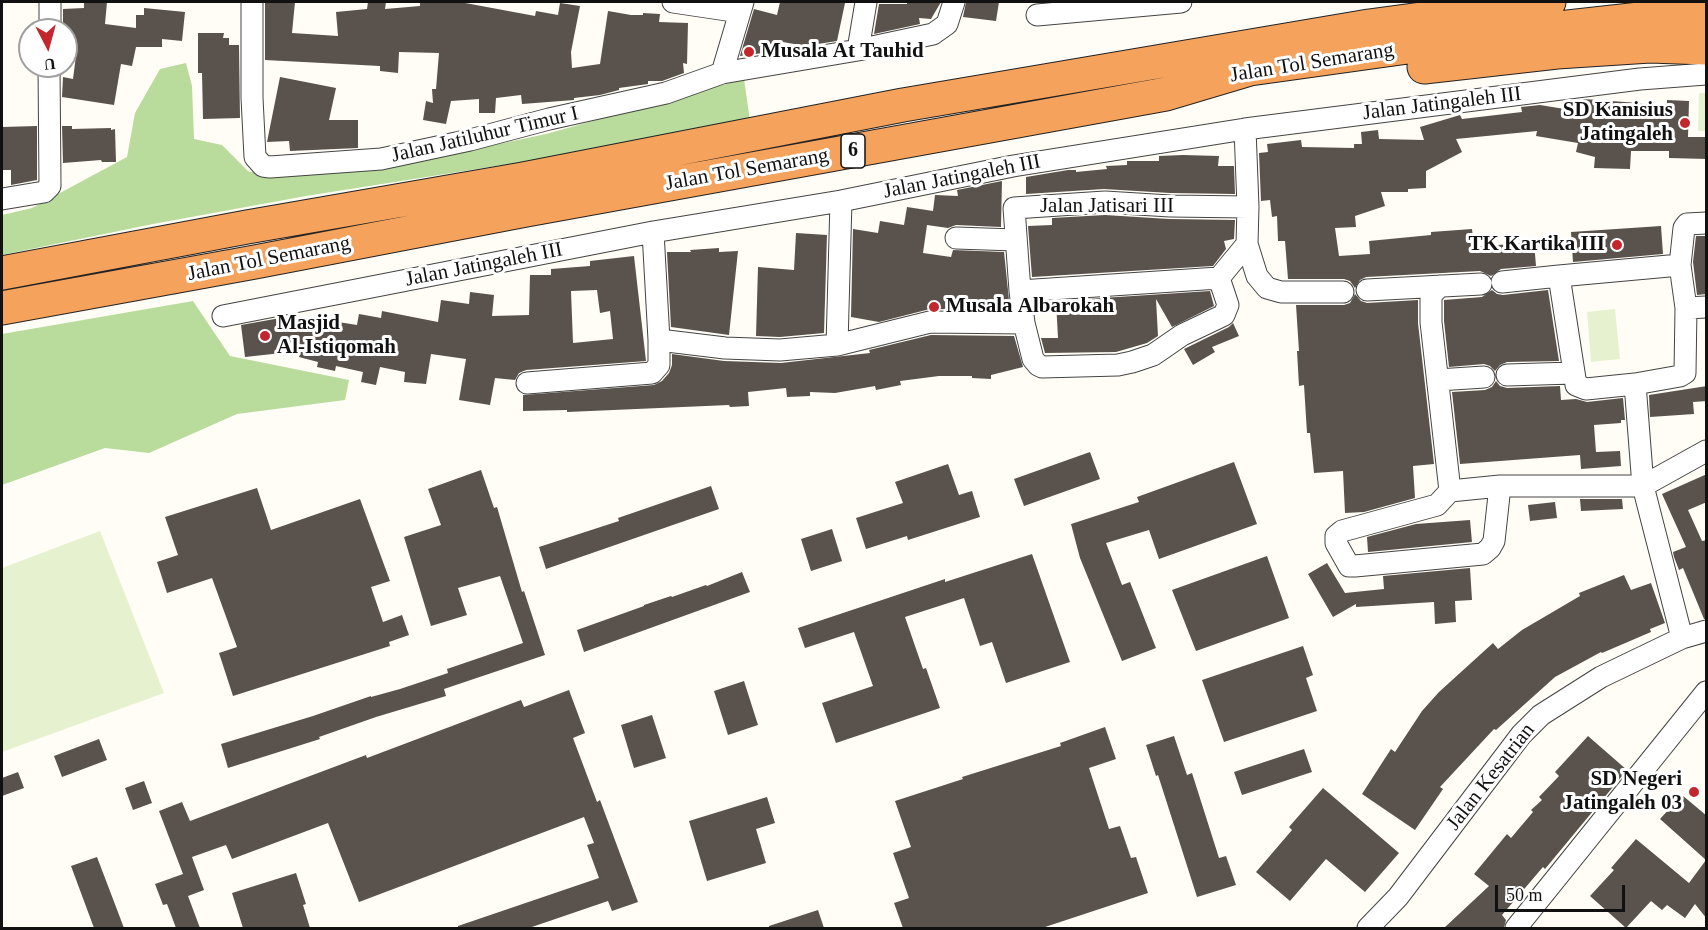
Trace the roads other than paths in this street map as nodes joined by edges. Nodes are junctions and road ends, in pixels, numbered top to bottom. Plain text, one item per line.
1 (50, 2) edge
2 (252, 2) edge
3 (672, 2) edge
4 (866, 2) edge
5 (954, 2) edge
6 (1181, 2) edge
7 (1430, 2) edge
8 (1549, 2) edge
9 (741, 7) edge
10 (1037, 15) dead end
11 (1707, 16) edge
12 (50, 18) edge
13 (1369, 27) junction
14 (1707, 48) edge
15 (858, 50) junction
16 (722, 73) junction
17 (1707, 75) edge
18 (49, 78) edge
19 (1166, 94) junction
20 (1245, 129) junction
21 (2, 199) edge
22 (841, 201) junction
23 (1248, 207) junction
24 (1707, 223) edge
25 (653, 232) junction
26 (956, 238) dead end
27 (1016, 240) junction
28 (1247, 244) junction
29 (1680, 265) junction
30 (2, 273) edge
31 (1559, 276) junction
32 (1219, 278) junction
33 (1440, 286) junction
34 (1367, 290) dead end
35 (1020, 291) junction
36 (1343, 292) dead end
37 (2, 308) edge
38 (1696, 308) edge
39 (223, 316) dead end
40 (1024, 323) junction
41 (659, 340) junction
42 (837, 345) junction
43 (1573, 373) junction
44 (1508, 375) dead end
45 (1484, 377) dead end
46 (1438, 380) junction
47 (527, 383) dead end
48 (1635, 384) junction
49 (1707, 451) edge
50 (1500, 486) junction
51 (1643, 486) junction
52 (1450, 491) junction
53 (1707, 631) edge
54 (1682, 638) junction
55 (1707, 692) edge
56 (1368, 928) edge
57 (1516, 928) edge

1 - 12 street
2 - 16 street, Jalan Jatiluhur Timur I
3 - 9 street
4 - 15 street
5 - 15 street
6 - 10 street
7 - 13 highway
8 - 13 highway, Jalan Tol Semarang / 6
9 - 16 street
11 - 19 highway, Jalan Tol Semarang / 6
13 - 30 highway, Jalan Tol Semarang / 6
14 - 19 highway
15 - 16 street
17 - 20 street, Jalan Jatingaleh III
18 - 21 street
19 - 37 highway, Jalan Tol Semarang / 6
20 - 22 street, Jalan Jatingaleh III
20 - 23 street
22 - 25 street, Jalan Jatingaleh III
22 - 42 street
23 - 27 street, Jalan Jatisari III
23 - 28 street
24 - 29 street
25 - 39 street, Jalan Jatingaleh III
25 - 41 street
26 - 27 street
27 - 35 street, Jalan Jatisari III
28 - 32 street
28 - 36 street
29 - 31 street
29 - 38 street
31 - 33 street
31 - 43 street
32 - 35 street
32 - 40 street, Jalan Jatisari III
33 - 34 street
33 - 46 street
35 - 40 street, Jalan Jatisari III
38 - 48 street
40 - 42 street
41 - 42 street
41 - 47 street
43 - 44 street
43 - 48 street
45 - 46 street
46 - 52 street
48 - 51 street
49 - 51 street
50 - 51 street
50 - 52 street
50 - 52 street
51 - 54 street
53 - 54 street, Jalan Kesatrian
54 - 56 street, Jalan Kesatrian
55 - 57 street

